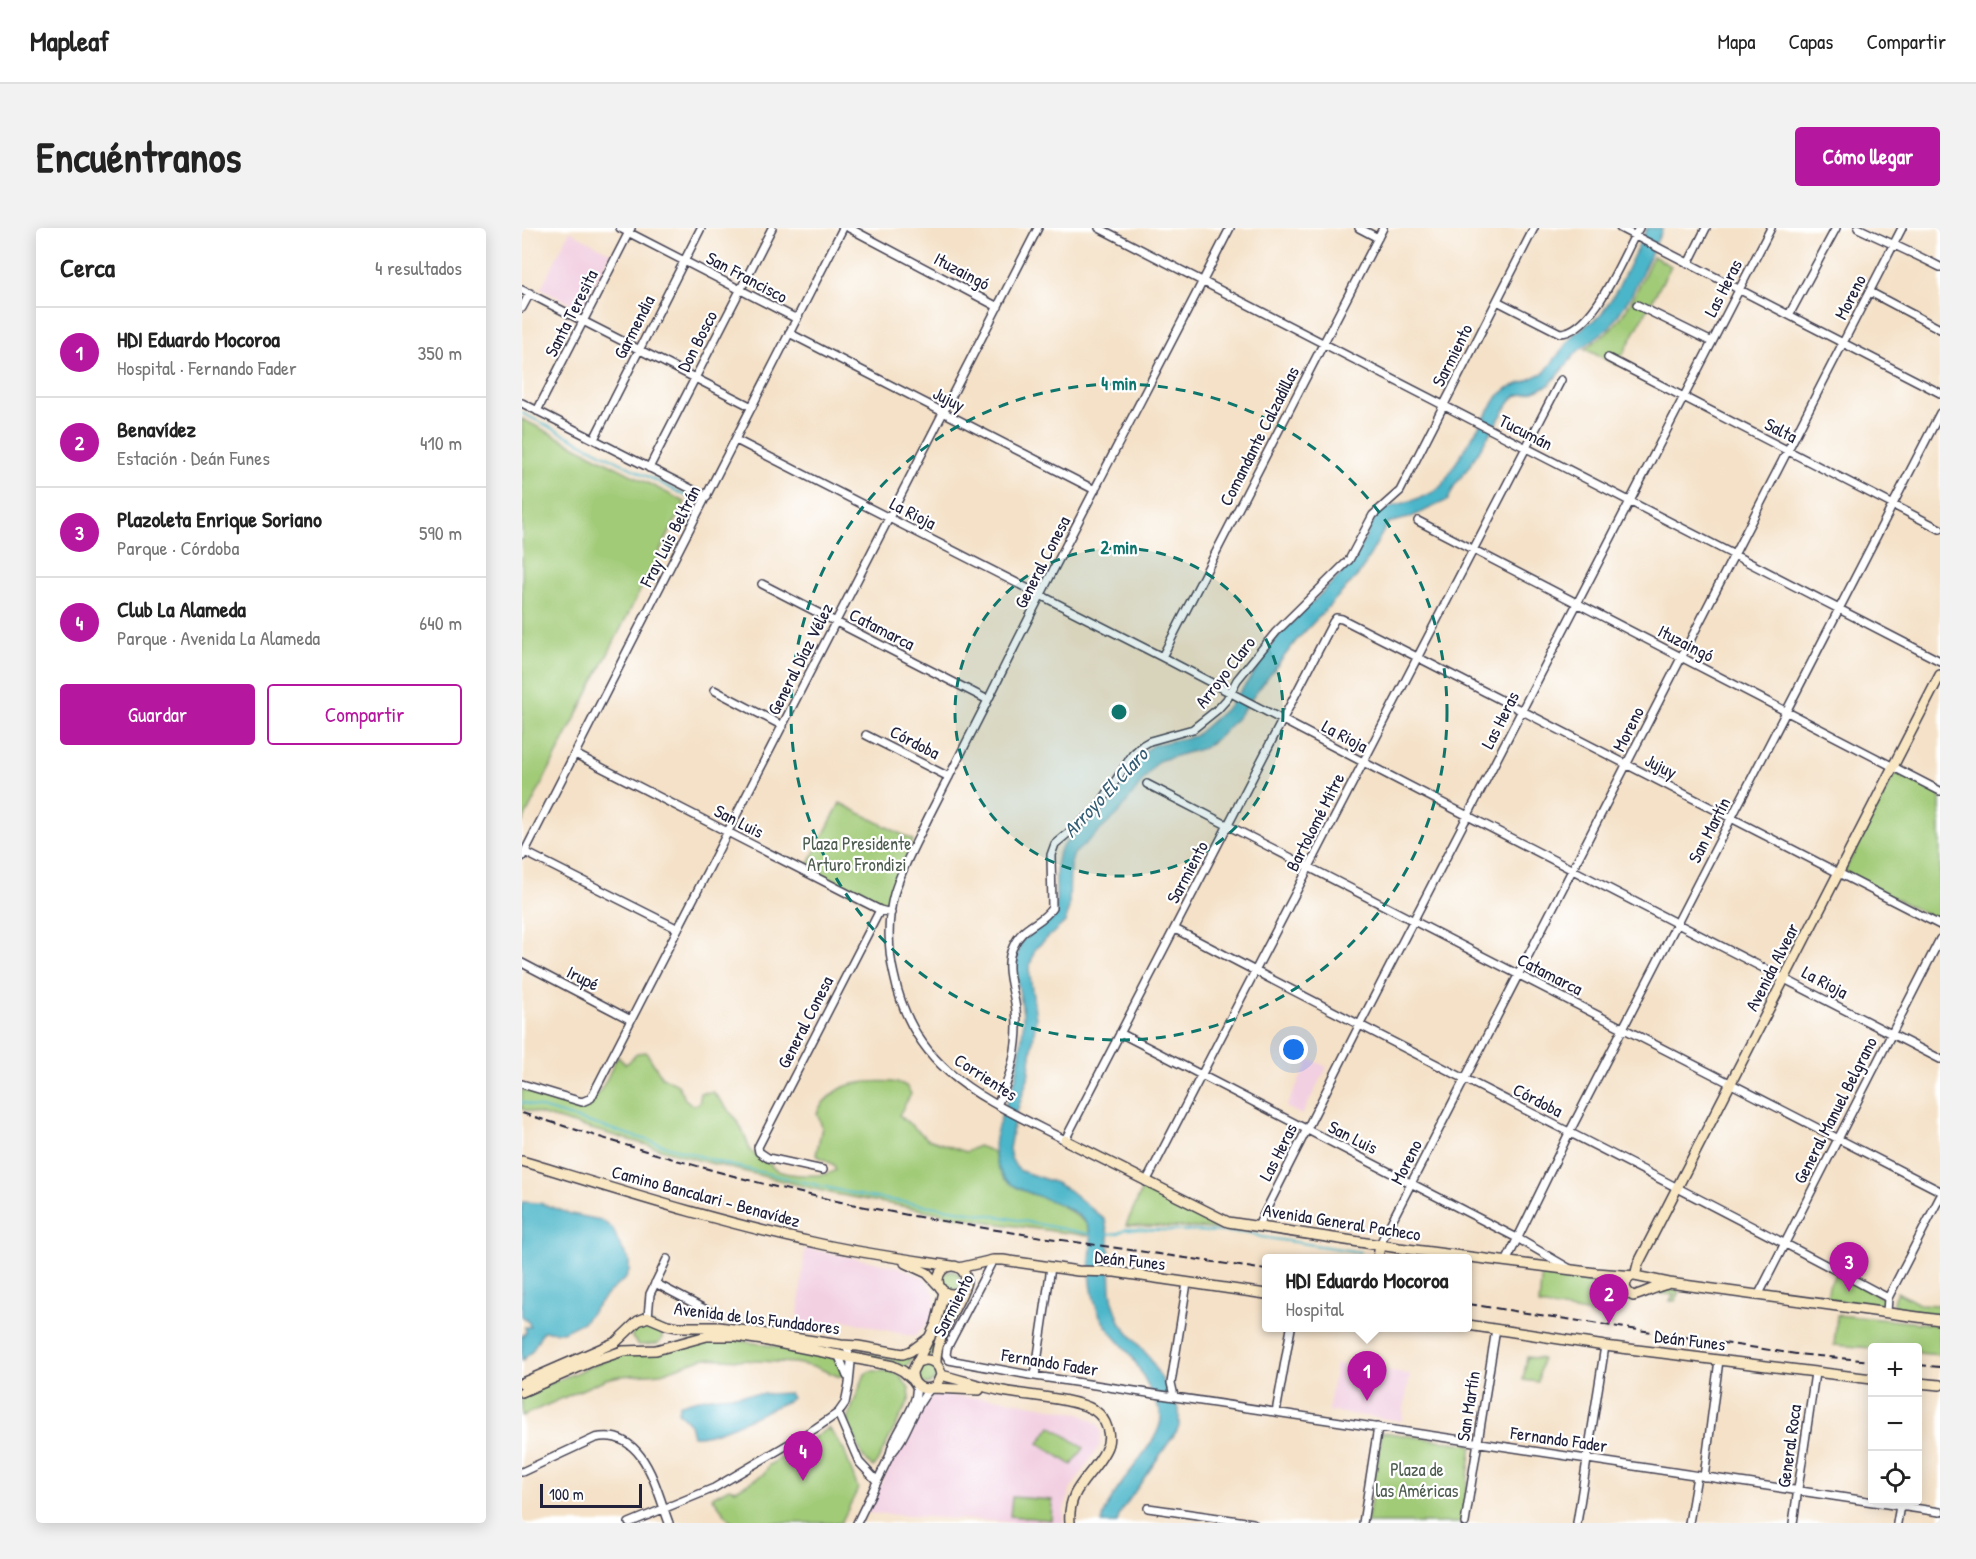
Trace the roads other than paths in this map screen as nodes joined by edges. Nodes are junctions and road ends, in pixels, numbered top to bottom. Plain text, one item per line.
1 (620, 228) edge
2 (701, 228) edge
3 (772, 228) edge
4 (843, 228) edge
5 (849, 228) edge
6 (1038, 228) edge
7 (1099, 228) edge
8 (1230, 228) edge
9 (1359, 228) edge
10 (1383, 228) edge
11 (1534, 228) edge
12 (1620, 228) edge
13 (1639, 228) edge
14 (1706, 228) edge
15 (1771, 228) edge
16 (1836, 228) edge
17 (1858, 228) edge
18 (1902, 228) edge
19 (630, 230) edge
20 (1636, 236) junction
21 (1378, 238) junction
22 (1894, 245) junction
23 (685, 261) junction
24 (1689, 264) junction
25 (1940, 267) edge
26 (1203, 280) junction
27 (522, 290) edge
28 (740, 290) junction
29 (1739, 290) junction
30 (1870, 292) junction
31 (530, 294) junction
32 (1497, 302) junction
33 (1637, 305) dead end
34 (522, 308) edge
35 (998, 308) junction
36 (1789, 315) junction
37 (797, 319) junction
38 (584, 321) junction
39 (1940, 329) edge
40 (789, 333) junction
41 (1712, 342) junction
42 (1324, 343) junction
43 (1844, 343) junction
44 (639, 350) junction
45 (1608, 358) dead end
46 (695, 378) junction
47 (1561, 380) dead end
48 (1940, 393) edge
49 (1684, 397) junction
50 (522, 403) edge
51 (1443, 406) junction
52 (752, 407) junction
53 (537, 411) junction
54 (943, 412) junction
55 (1940, 413) edge
56 (594, 439) junction
57 (736, 440) junction
58 (1525, 448) junction
59 (1788, 450) junction
60 (649, 468) junction
61 (1095, 490) junction
62 (1397, 495) joint
63 (707, 496) junction
64 (1630, 501) junction
65 (1893, 504) junction
66 (890, 518) junction
67 (1418, 521) dead end
68 (1940, 529) edge
69 (1472, 548) junction
70 (1734, 555) junction
71 (762, 584) dead end
72 (1041, 596) junction
73 (1578, 604) junction
74 (1839, 608) junction
75 (1336, 618) joint
76 (836, 622) junction
77 (1162, 657) junction
78 (1417, 657) junction
79 (1682, 657) junction
80 (1940, 661) edge
81 (1940, 675) edge
82 (714, 690) dead end
83 (1232, 694) junction
84 (988, 700) junction
85 (1521, 710) junction
86 (1786, 712) junction
87 (1282, 720) junction
88 (783, 726) junction
89 (866, 735) dead end
90 (575, 754) junction
91 (1363, 762) junction
92 (1627, 765) junction
93 (1893, 767) junction
94 (949, 777) junction
95 (1147, 784) dead end
96 (1940, 791) edge
97 (1468, 816) junction
98 (1731, 818) junction
99 (1229, 825) junction
100 (728, 832) junction
101 (523, 854) edge
102 (1309, 866) junction
103 (1573, 870) junction
104 (1839, 873) junction
105 (880, 910) junction
106 (891, 913) junction
107 (1414, 921) junction
108 (1678, 924) junction
109 (1940, 925) edge
110 (1175, 929) junction
111 (678, 930) junction
112 (1940, 939) edge
113 (522, 963) edge
114 (1256, 971) junction
115 (1519, 975) junction
116 (1785, 978) junction
117 (631, 1020) junction
118 (1359, 1026) junction
119 (1624, 1029) junction
120 (1120, 1033) junction
121 (1891, 1033) junction
122 (1940, 1059) edge
123 (1202, 1076) junction
124 (1465, 1079) junction
125 (1730, 1083) junction
126 (522, 1084) edge
127 (999, 1106) junction
128 (1306, 1130) junction
129 (1569, 1133) junction
130 (1838, 1138) junction
131 (1065, 1140) junction
132 (522, 1161) edge
133 (823, 1170) dead end
134 (1146, 1182) junction
135 (1412, 1184) junction
136 (1677, 1188) junction
137 (1940, 1191) edge
138 (1940, 1197) edge
139 (1258, 1226) junction
140 (1517, 1238) junction
141 (1784, 1242) junction
142 (1380, 1244) junction
143 (1399, 1248) junction
144 (1379, 1254) edge
145 (1398, 1254) edge
146 (1445, 1254) edge
147 (883, 1256) junction
148 (1472, 1258) edge
149 (667, 1259) dead end
150 (991, 1260) junction
151 (1506, 1262) junction
152 (956, 1267) junction
153 (1051, 1267) junction
154 (1572, 1270) junction
155 (1596, 1273) junction
156 (1636, 1276) junction
157 (655, 1283) junction
158 (1187, 1283) junction
159 (1669, 1283) junction
160 (965, 1284) junction
161 (1625, 1288) junction
162 (942, 1290) junction
163 (1644, 1291) junction
164 (1262, 1293) edge
165 (1758, 1296) junction
166 (1888, 1298) junction
167 (1887, 1312) junction
168 (714, 1314) dead end
169 (648, 1317) junction
170 (1940, 1320) edge
171 (664, 1323) junction
172 (1472, 1326) edge
173 (632, 1328) junction
174 (1496, 1329) junction
175 (1290, 1332) edge
176 (930, 1337) junction
177 (847, 1346) junction
178 (1605, 1346) junction
179 (665, 1347) junction
180 (640, 1350) junction
181 (838, 1354) junction
182 (849, 1356) junction
183 (861, 1359) junction
184 (1719, 1360) junction
185 (918, 1362) junction
186 (953, 1362) joint
187 (936, 1364) junction
188 (1815, 1373) junction
189 (941, 1375) junction
190 (1035, 1376) junction
191 (1868, 1379) edge
192 (914, 1382) junction
193 (522, 1383) edge
194 (1922, 1383) edge
195 (849, 1384) junction
196 (1940, 1385) edge
197 (931, 1388) junction
198 (1002, 1391) junction
199 (522, 1392) edge
200 (1174, 1396) junction
201 (1276, 1412) junction
202 (838, 1413) junction
203 (1378, 1427) junction
204 (1477, 1442) junction
205 (890, 1455) junction
206 (1587, 1458) junction
207 (522, 1472) edge
208 (1700, 1476) junction
209 (876, 1480) junction
210 (1798, 1490) junction
211 (1868, 1499) edge
212 (1900, 1505) edge
213 (1909, 1505) edge
214 (664, 1508) junction
215 (1148, 1508) dead end
216 (1940, 1512) edge
217 (629, 1523) edge
218 (669, 1523) edge
219 (857, 1523) edge
220 (1070, 1523) edge
221 (1253, 1523) edge
222 (1363, 1523) edge
223 (1465, 1523) edge
224 (1577, 1523) edge
225 (1689, 1523) edge
226 (1793, 1523) edge
227 (1897, 1523) edge

1 - 19 street, San Francisco
2 - 23 street, Garmendia
3 - 28 street, Don Bosco
4 - 37 street, Fray Luis Beltrán
5 - 35 street, Ituzaingó
6 - 35 street, General Díaz Vélez
7 - 26 street, Tucumán
8 - 26 street, General Conesa
9 - 21 street
10 - 21 street, Comandante Calzadillas
11 - 32 street, Sarmiento
12 - 20 street
13 - 20 street
14 - 24 street
15 - 29 street, Las Heras
16 - 36 street
17 - 22 street
18 - 22 street, Moreno
19 - 23 street, San Francisco
19 - 38 street, Santa Teresita
20 - 24 street
20 - 32 street
21 - 42 street, Comandante Calzadillas
22 - 25 street
22 - 30 street, Moreno
23 - 28 street, San Francisco
23 - 44 street, Garmendia
24 - 29 street
26 - 42 street, Tucumán
26 - 61 street, General Conesa
27 - 31 street
28 - 37 street, San Francisco
28 - 46 street, Don Bosco
29 - 36 street
29 - 41 street, Las Heras
30 - 39 street
30 - 43 street, Moreno
31 - 34 street
31 - 38 street
32 - 51 street, Sarmiento
33 - 41 street
35 - 54 street, General Díaz Vélez
36 - 43 street
37 - 40 street, Fray Luis Beltrán
38 - 44 street
38 - 53 street, Santa Teresita
40 - 52 street, Fray Luis Beltrán
40 - 54 street, Jujuy
41 - 49 street, Las Heras
42 - 51 street, Tucumán
42 - 77 street, Comandante Calzadillas
43 - 48 street
43 - 59 street, Moreno
44 - 46 street
44 - 56 street, Garmendia
45 - 49 street, Salta
46 - 52 street
46 - 60 street, Don Bosco
47 - 58 street, Bartolomé Mitre
49 - 59 street, Salta
49 - 64 street, Las Heras
50 - 53 street
51 - 58 street, Tucumán
51 - 62 street, Sarmiento
52 - 57 street, Fray Luis Beltrán
53 - 56 street
54 - 61 street, Jujuy
54 - 66 street, General Díaz Vélez
55 - 65 street, San Martín
56 - 60 street
57 - 63 street, Fray Luis Beltrán
57 - 66 street, La Rioja
58 - 64 street, Tucumán
58 - 69 street, Bartolomé Mitre
59 - 65 street, Salta
59 - 70 street, Moreno
60 - 63 street
61 - 72 street, General Conesa
62 - 83 street, Arroyo Claro
63 - 90 street, Fray Luis Beltrán
64 - 70 street, Tucumán
64 - 73 street, Las Heras
65 - 68 street, Salta
65 - 74 street, San Martín
66 - 72 street, La Rioja
66 - 76 street, General Díaz Vélez
67 - 69 street, Ituzaingó
69 - 73 street, Ituzaingó
69 - 78 street, Bartolomé Mitre
70 - 74 street, Tucumán
70 - 79 street, Moreno
71 - 76 street, Catamarca
72 - 77 street, La Rioja
72 - 84 street, General Conesa
73 - 79 street, Ituzaingó
73 - 85 street, Las Heras
74 - 80 street, Tucumán
74 - 86 street, San Martín
75 - 78 street, Jujuy
75 - 87 street, Sarmiento
76 - 84 street, Catamarca
76 - 88 street, General Díaz Vélez
77 - 83 street, La Rioja
78 - 85 street, Jujuy
78 - 91 street, Bartolomé Mitre
79 - 86 street, Ituzaingó
79 - 92 street, Moreno
81 - 93 street, Avenida Alvear
82 - 88 street
83 - 87 street, La Rioja
83 - 127 street, Arroyo Claro
84 - 94 street, General Conesa
85 - 92 street, Jujuy
85 - 97 street, Las Heras
86 - 93 street, Ituzaingó
86 - 98 street, San Martín
87 - 91 street, La Rioja
87 - 99 street, Sarmiento
88 - 100 street, General Díaz Vélez
89 - 94 street, Córdoba
90 - 100 street, San Luis
90 - 101 street, Fray Luis Beltrán
91 - 97 street, La Rioja
91 - 102 street, Bartolomé Mitre
92 - 98 street, Jujuy
92 - 103 street, Moreno
93 - 96 street, Ituzaingó
93 - 104 street, Avenida Alvear
94 - 106 street, General Conesa
95 - 99 street, Catamarca
97 - 103 street, La Rioja
97 - 107 street, Las Heras
98 - 104 street, Jujuy
98 - 108 street, San Martín
99 - 102 street, Catamarca
99 - 110 street, Sarmiento
100 - 105 street, San Luis
100 - 111 street, General Díaz Vélez
101 - 111 street
102 - 107 street, Catamarca
102 - 114 street, Bartolomé Mitre
103 - 108 street, La Rioja
103 - 115 street, Moreno
104 - 109 street, Jujuy
104 - 116 street, Avenida Alvear
105 - 106 street, San Luis
105 - 133 street, General Conesa
106 - 127 street, Corrientes
107 - 115 street, Catamarca
107 - 118 street, Las Heras
108 - 116 street, La Rioja
108 - 119 street, San Martín
110 - 114 street, Córdoba
110 - 120 street, Sarmiento
111 - 117 street, General Díaz Vélez
112 - 121 street, General Manuel Belgrano
113 - 117 street, Irupé
114 - 118 street, Córdoba
114 - 123 street, Bartolomé Mitre
115 - 119 street, Catamarca
115 - 124 street, Moreno
116 - 121 street, La Rioja
116 - 125 street, Avenida Alvear
117 - 126 street, General Díaz Vélez
118 - 124 street, Córdoba
118 - 128 street, Las Heras
119 - 125 street, Catamarca
119 - 129 street, San Martín
120 - 123 street, San Luis
120 - 131 street, Sarmiento
121 - 122 street, La Rioja
121 - 130 street, General Manuel Belgrano
123 - 128 street, San Luis
123 - 134 street, Bartolomé Mitre
124 - 129 street, Córdoba
124 - 135 street, Moreno
125 - 130 street, Catamarca
125 - 136 street, Avenida Alvear
127 - 131 street, Corrientes
128 - 135 street, San Luis
128 - 139 street, Las Heras
129 - 136 street, Córdoba
129 - 140 street, San Martín
130 - 137 street, Catamarca
130 - 141 street, General Manuel Belgrano
131 - 134 street, Avenida General Pacheco
132 - 147 street, Camino Bancalari - Benavídez
134 - 139 street, Avenida General Pacheco
135 - 140 street, San Luis
135 - 142 street, Moreno
136 - 141 street, Córdoba
136 - 156 street, Avenida Alvear
138 - 166 street
139 - 142 street, Avenida General Pacheco
140 - 151 street, San Martín
140 - 154 street, San Luis
141 - 165 street, General Manuel Belgrano
141 - 166 street, Córdoba
142 - 143 street, Avenida General Pacheco
142 - 144 street
143 - 145 street
143 - 146 street, Avenida General Pacheco
147 - 152 street, Camino Bancalari - Benavídez
147 - 162 street, Camino Bancalari - Benavídez
148 - 151 street, Avenida General Pacheco
149 - 157 street
150 - 152 street, Deán Funes
150 - 153 street, Deán Funes
150 - 160 street
150 - 186 street, Sarmiento
151 - 154 street, Avenida General Pacheco
152 - 160 street
152 - 162 street
153 - 158 street, Deán Funes
153 - 190 street
154 - 155 street, Avenida General Pacheco
155 - 156 street, Avenida General Pacheco
155 - 161 street
156 - 159 street, Avenida General Pacheco
156 - 161 street
156 - 163 street
157 - 168 street
157 - 169 street
158 - 164 street, Deán Funes
158 - 200 street
159 - 163 street, Avenida General Pacheco
159 - 165 street, Avenida General Pacheco
160 - 162 street
160 - 187 street
161 - 163 street
162 - 176 street
165 - 167 street, Avenida General Pacheco
166 - 167 street
167 - 170 street, Avenida General Pacheco
169 - 171 street, Avenida de los Fundadores
169 - 173 street, Avenida de los Fundadores
171 - 177 street, Avenida de los Fundadores
171 - 179 street
172 - 174 street, Deán Funes
173 - 180 street
173 - 193 street, Avenida de los Fundadores
174 - 178 street, Deán Funes
174 - 204 street, San Martín
175 - 201 street
176 - 177 street, Avenida de los Fundadores
176 - 185 street
177 - 182 street
178 - 184 street, Deán Funes
178 - 206 street
179 - 180 street, Avenida de los Fundadores
179 - 181 street, Avenida de los Fundadores
180 - 199 street, Avenida de los Fundadores
181 - 182 street, Avenida de los Fundadores
181 - 195 street
182 - 183 street, Avenida de los Fundadores
182 - 195 street
183 - 192 street, Avenida de los Fundadores
183 - 195 street
184 - 188 street, Deán Funes
184 - 208 street
185 - 187 street
185 - 192 street
186 - 190 street, Fernando Fader
187 - 189 street
188 - 191 street, Deán Funes
188 - 210 street, General Roca
189 - 197 street
189 - 198 street
190 - 200 street, Fernando Fader
192 - 197 street
192 - 205 street
194 - 196 street
195 - 202 street
197 - 198 street
197 - 205 street
198 - 220 street
200 - 201 street, Fernando Fader
201 - 203 street, Fernando Fader
202 - 209 street
202 - 214 street
203 - 204 street, Fernando Fader
203 - 222 street
204 - 206 street, Fernando Fader
204 - 223 street, San Martín
205 - 209 street
206 - 208 street, Fernando Fader
206 - 224 street
207 - 214 street
208 - 210 street, Fernando Fader
208 - 225 street
209 - 219 street
210 - 211 street, Fernando Fader
210 - 226 street, General Roca
212 - 227 street
213 - 216 street, Fernando Fader
214 - 217 street
214 - 218 street
215 - 221 street

